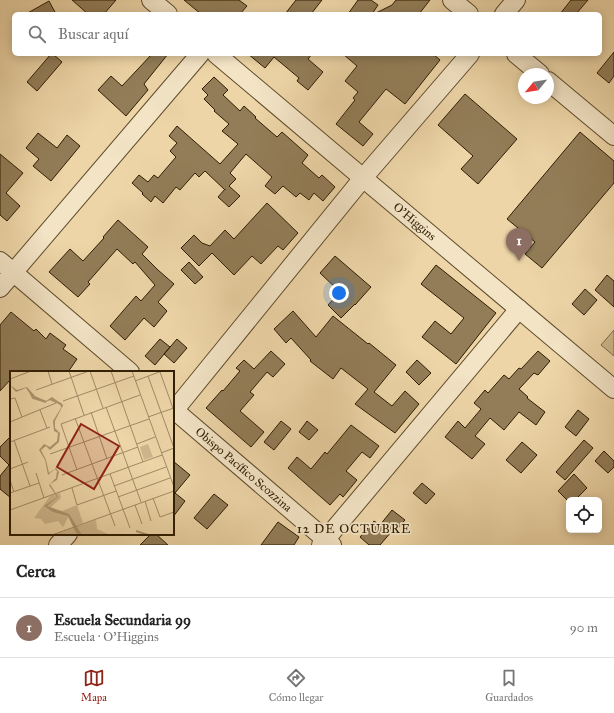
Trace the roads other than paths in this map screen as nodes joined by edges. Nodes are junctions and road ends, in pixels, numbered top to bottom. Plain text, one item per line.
1 (151, 0) edge
2 (452, 0) edge
3 (516, 0) edge
4 (166, 12) edge
5 (467, 12) edge
6 (506, 12) edge
7 (198, 56) edge
8 (218, 56) edge
9 (468, 56) edge
10 (518, 56) edge
11 (533, 68) edge
12 (554, 86) edge
13 (614, 136) edge
14 (363, 178) junction
15 (0, 261) edge
16 (14, 273) junction
17 (0, 288) edge
18 (519, 309) junction
19 (129, 371) edge
20 (614, 389) edge
21 (174, 410) edge
22 (67, 535) edge
23 (326, 543) edge
24 (58, 545) edge

1 - 4 street
2 - 5 street
3 - 6 street
7 - 16 street
8 - 14 street, O'Higgins
9 - 14 street
10 - 11 street
12 - 13 street
14 - 18 street, O'Higgins
14 - 21 street
15 - 16 street
16 - 17 street
16 - 19 street
18 - 20 street, O'Higgins
18 - 23 street
21 - 23 street, Obispo Pacífico Scozzina
22 - 24 street

